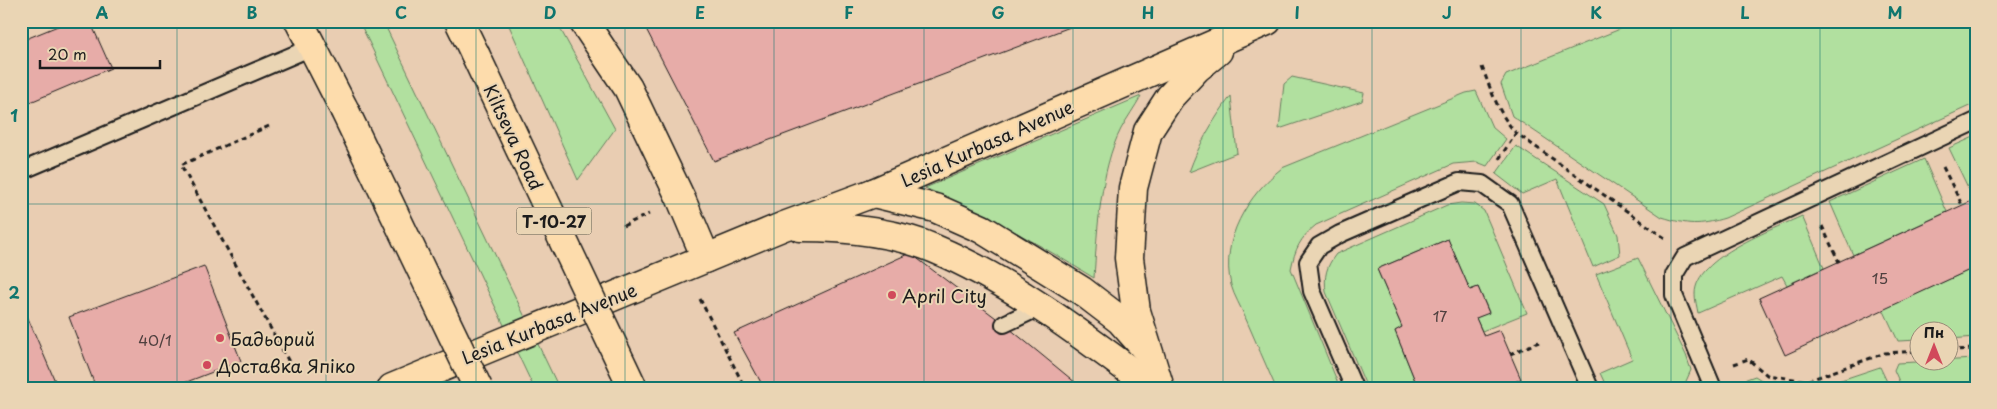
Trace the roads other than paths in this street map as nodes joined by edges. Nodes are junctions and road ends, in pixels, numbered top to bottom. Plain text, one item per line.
1 (299, 21) edge
2 (459, 21) edge
3 (583, 21) edge
4 (1259, 24) edge
5 (312, 48) junction
6 (1976, 121) edge
7 (26, 169) dead end
8 (872, 193) junction
9 (784, 226) junction
10 (706, 258) junction
11 (1040, 307) junction
12 (1004, 324) dead end
13 (1147, 350) junction
14 (1710, 381) edge
15 (392, 388) edge
16 (478, 388) edge
17 (633, 388) edge
18 (1153, 388) edge
19 (1160, 388) edge
20 (1354, 388) edge
21 (1590, 388) edge

1 - 5 main road
2 - 17 main road, Kiltseva Road / Т-10-27, bridge
3 - 10 main road
4 - 8 main road, Lesia Kurbasa Avenue
4 - 13 main road
5 - 7 lane
5 - 16 main road, bridge
6 - 14 lane
8 - 9 main road, Lesia Kurbasa Avenue
8 - 13 main road
9 - 10 main road, Lesia Kurbasa Avenue
9 - 11 main road
10 - 15 main road, Lesia Kurbasa Avenue
11 - 12 lane
11 - 18 main road
13 - 19 main road
20 - 21 lane

